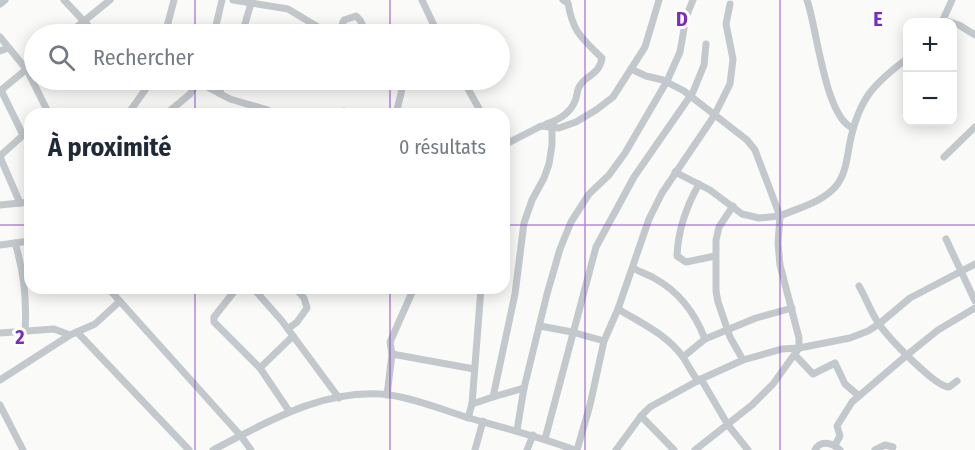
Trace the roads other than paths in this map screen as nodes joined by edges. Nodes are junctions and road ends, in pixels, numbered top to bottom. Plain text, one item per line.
1 (5, 0) edge
2 (64, 0) edge
3 (110, 0) edge
4 (174, 0) edge
5 (222, 0) edge
6 (233, 0) edge
7 (292, 0) edge
8 (422, 0) edge
9 (563, 0) edge
10 (659, 0) edge
11 (693, 0) edge
12 (807, 0) edge
13 (952, 0) edge
14 (252, 1) edge
15 (0, 4) edge
16 (730, 4) dead end
17 (288, 9) junction
18 (944, 18) edge
19 (83, 21) junction
20 (80, 24) edge
21 (86, 24) edge
22 (168, 24) edge
23 (216, 24) edge
24 (245, 24) edge
25 (313, 24) edge
26 (342, 24) edge
27 (362, 24) edge
28 (433, 24) edge
29 (957, 24) edge
30 (975, 35) edge
31 (0, 37) edge
32 (706, 44) dead end
33 (8, 48) junction
34 (0, 51) edge
35 (903, 62) edge
36 (24, 67) edge
37 (631, 69) junction
38 (24, 72) edge
39 (667, 81) junction
40 (37, 90) edge
41 (145, 90) edge
42 (194, 90) edge
43 (214, 90) edge
44 (220, 90) edge
45 (402, 90) edge
46 (469, 90) edge
47 (0, 91) edge
48 (219, 93) junction
49 (690, 97) junction
50 (46, 108) edge
51 (132, 108) edge
52 (173, 108) edge
53 (259, 108) edge
54 (397, 108) edge
55 (479, 108) edge
56 (714, 116) junction
57 (541, 126) junction
58 (552, 126) junction
59 (975, 127) edge
60 (853, 128) junction
61 (23, 135) joint
62 (510, 142) edge
63 (0, 156) edge
64 (944, 157) dead end
65 (675, 172) junction
66 (699, 184) junction
67 (20, 203) junction
68 (24, 203) edge
69 (0, 205) edge
70 (733, 206) junction
71 (780, 216) junction
72 (946, 239) dead end
73 (24, 242) edge
74 (15, 243) junction
75 (0, 245) edge
76 (715, 256) junction
77 (975, 264) edge
78 (633, 268) junction
79 (961, 271) junction
80 (24, 285) edge
81 (860, 286) dead end
82 (25, 294) edge
83 (113, 294) edge
84 (232, 294) edge
85 (258, 294) edge
86 (300, 294) edge
87 (411, 294) edge
88 (480, 294) edge
89 (975, 301) edge
90 (119, 302) junction
91 (792, 308) junction
92 (975, 308) edge
93 (618, 309) junction
94 (879, 324) junction
95 (540, 326) junction
96 (288, 329) junction
97 (728, 330) junction
98 (25, 331) junction
99 (572, 332) junction
100 (0, 333) edge
101 (73, 334) junction
102 (293, 336) junction
103 (705, 339) junction
104 (604, 341) junction
105 (799, 348) junction
106 (392, 354) junction
107 (795, 355) junction
108 (907, 355) junction
109 (683, 357) junction
110 (743, 360) junction
111 (260, 368) junction
112 (474, 369) junction
113 (0, 380) edge
114 (699, 380) junction
115 (957, 381) dead end
116 (524, 388) junction
117 (387, 395) junction
118 (859, 396) junction
119 (493, 397) junction
120 (339, 398) junction
121 (472, 404) junction
122 (0, 405) edge
123 (289, 411) junction
124 (641, 416) junction
125 (468, 418) junction
126 (483, 421) junction
127 (728, 425) junction
128 (517, 430) junction
129 (533, 435) junction
130 (241, 436) junction
131 (545, 439) junction
132 (893, 447) dead end
133 (837, 448) edge
134 (23, 450) edge
135 (189, 450) edge
136 (213, 450) edge
137 (251, 450) edge
138 (475, 450) edge
139 (527, 450) edge
140 (576, 450) edge
141 (616, 450) edge
142 (674, 450) edge
143 (695, 450) edge
144 (748, 450) edge
145 (815, 450) edge
146 (875, 450) edge

1 - 15 street
2 - 19 street
3 - 19 street
4 - 22 street
5 - 23 street
6 - 14 street
7 - 17 street
8 - 28 street
9 - 57 street
10 - 37 street
11 - 39 street
12 - 60 street
13 - 18 street
14 - 17 street
14 - 24 street
16 - 56 street
17 - 25 street
19 - 20 street
19 - 21 street
26 - 27 street
29 - 30 street
31 - 33 street
32 - 49 street
33 - 34 street
33 - 36 street
35 - 60 street
37 - 39 street
37 - 58 street
38 - 47 street
39 - 49 street
39 - 95 street
40 - 50 street
41 - 51 street
42 - 52 street
43 - 48 street
44 - 48 street
45 - 54 street
46 - 55 street
47 - 61 street
48 - 53 street
49 - 56 street
49 - 99 street
56 - 65 street
56 - 71 street
57 - 58 street
57 - 62 street
58 - 119 street
59 - 64 street
60 - 71 street
61 - 63 street
63 - 67 street
65 - 66 street
65 - 78 street
66 - 70 street
66 - 76 street
67 - 68 street
67 - 69 street
70 - 71 street
70 - 76 street
71 - 91 street
72 - 79 street
73 - 74 street
74 - 75 street
74 - 80 street
76 - 97 street
77 - 79 street
78 - 93 street
78 - 103 street
79 - 89 street
79 - 94 street
81 - 94 street
82 - 98 street
83 - 90 street
84 - 111 street
85 - 96 street
86 - 96 street
87 - 106 street
88 - 112 street
90 - 101 street
90 - 130 street
91 - 97 street
91 - 105 street
92 - 108 street
93 - 104 street
93 - 109 street
94 - 105 street
94 - 108 street
95 - 99 street
95 - 116 street
96 - 102 street
97 - 103 street
97 - 110 street
98 - 100 street
98 - 101 street
99 - 104 street
99 - 131 street
101 - 113 street
101 - 135 street
102 - 111 street
102 - 120 street
103 - 109 street
104 - 140 street
105 - 107 street
105 - 110 street
106 - 112 street
106 - 117 street
107 - 118 street
107 - 127 street
108 - 115 street
108 - 118 street
109 - 114 street
110 - 114 street
111 - 123 street
112 - 121 street
114 - 124 street
114 - 127 street
116 - 119 street
116 - 128 street
117 - 120 street
117 - 125 street
118 - 133 street
119 - 121 street
120 - 123 street
121 - 125 street
122 - 134 street
123 - 130 street
124 - 141 street
124 - 142 street
125 - 126 street
126 - 128 street
126 - 138 street
127 - 143 street
127 - 144 street
128 - 129 street
129 - 131 street
129 - 139 street
130 - 136 street
130 - 137 street
131 - 140 street
132 - 146 street
133 - 145 street

